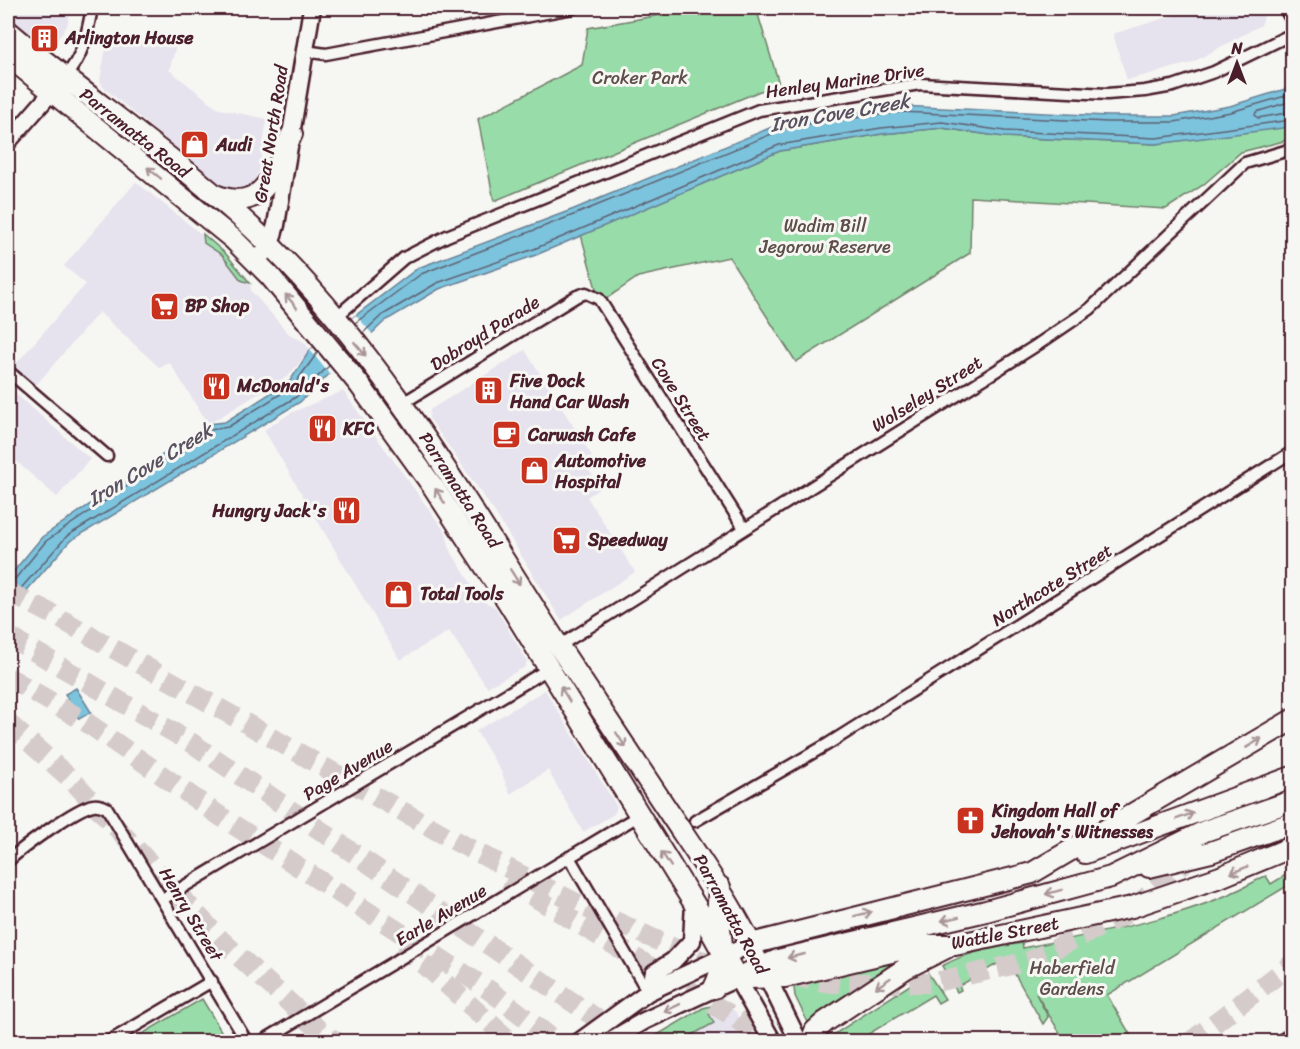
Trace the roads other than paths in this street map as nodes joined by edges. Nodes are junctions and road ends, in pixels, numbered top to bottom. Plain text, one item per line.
1 (92, 8) edge
2 (312, 8) edge
3 (573, 8) edge
4 (1288, 8) edge
5 (1293, 15) edge
6 (8, 31) edge
7 (1293, 34) edge
8 (305, 51) junction
9 (8, 56) edge
10 (58, 84) junction
11 (292, 134) junction
12 (8, 142) edge
13 (1293, 149) edge
14 (213, 194) junction
15 (270, 245) junction
16 (256, 262) junction
17 (586, 293) joint
18 (339, 322) junction
19 (8, 371) edge
20 (403, 403) junction
21 (1293, 452) edge
22 (107, 456) dead end
23 (744, 528) junction
24 (559, 645) junction
25 (550, 668) junction
26 (1293, 720) edge
27 (1293, 777) edge
28 (1293, 801) edge
29 (638, 816) junction
30 (695, 821) dead end
31 (1293, 822) edge
32 (1293, 847) edge
33 (569, 857) junction
34 (8, 861) edge
35 (1032, 873) junction
36 (1111, 877) junction
37 (720, 887) junction
38 (163, 899) junction
39 (694, 903) junction
40 (751, 944) junction
41 (955, 945) junction
42 (727, 952) junction
43 (765, 972) junction
44 (737, 978) junction
45 (212, 981) junction
46 (714, 988) junction
47 (648, 992) junction
48 (1293, 1033) edge
49 (108, 1041) edge
50 (248, 1041) edge
51 (261, 1041) edge
52 (579, 1041) edge
53 (608, 1041) edge
54 (773, 1041) edge
55 (799, 1041) edge
56 (811, 1041) edge
57 (1279, 1041) edge

1 - 10 street
2 - 8 main road, Great North Road
3 - 8 street
4 - 5 main road
6 - 10 highway, Parramatta Road
7 - 18 street, Henley Marine Drive
8 - 11 main road, Great North Road
9 - 10 highway, Parramatta Road
10 - 12 street
10 - 14 highway, Parramatta Road
16 -> 10 highway, Parramatta Road
11 - 14 highway
11 - 15 main road, Great North Road
13 - 23 street, Wolseley Street
14 - 15 highway, Parramatta Road
15 - 16 main road, Great North Road
15 - 18 highway, Parramatta Road
25 -> 16 highway, Parramatta Road
17 - 20 street, Dobroyd Parade
17 - 23 street, Cove Street
18 -> 20 highway, Parramatta Road
19 - 22 street
20 -> 24 highway, Parramatta Road
21 - 30 street, Northcote Street
23 - 24 street, Wolseley Street
24 -> 37 highway, Parramatta Road
29 -> 25 highway, Parramatta Road
25 - 38 street, Page Avenue
35 -> 26 highway
35 -> 27 highway
28 - 36 highway, Wattle Street
29 - 33 street, Earle Avenue
39 -> 29 highway, Parramatta Road
31 - 36 highway
32 -> 41 highway, Wattle Street
33 - 47 street
33 - 51 street, Earle Avenue
34 - 38 street, Henry Street
40 -> 35 highway
36 -> 43 highway, Wattle Street
37 - 40 highway, Parramatta Road
37 - 42 highway
38 - 45 street, Henry Street
39 - 42 highway, Parramatta Road
39 - 47 main road
40 - 42 main road
40 - 43 main road, Parramatta Road
41 - 43 highway, Wattle Street
41 -> 56 highway
42 - 43 highway, Wattle Street
42 - 44 highway, Parramatta Road
42 - 46 highway
42 - 47 main road
43 - 44 highway, Wattle Street
43 - 55 main road, Parramatta Road
44 - 46 main road
44 - 54 main road, Parramatta Road
45 - 49 street
45 - 50 street, Henry Street
46 -> 53 main road
47 - 52 main road
48 - 57 street

